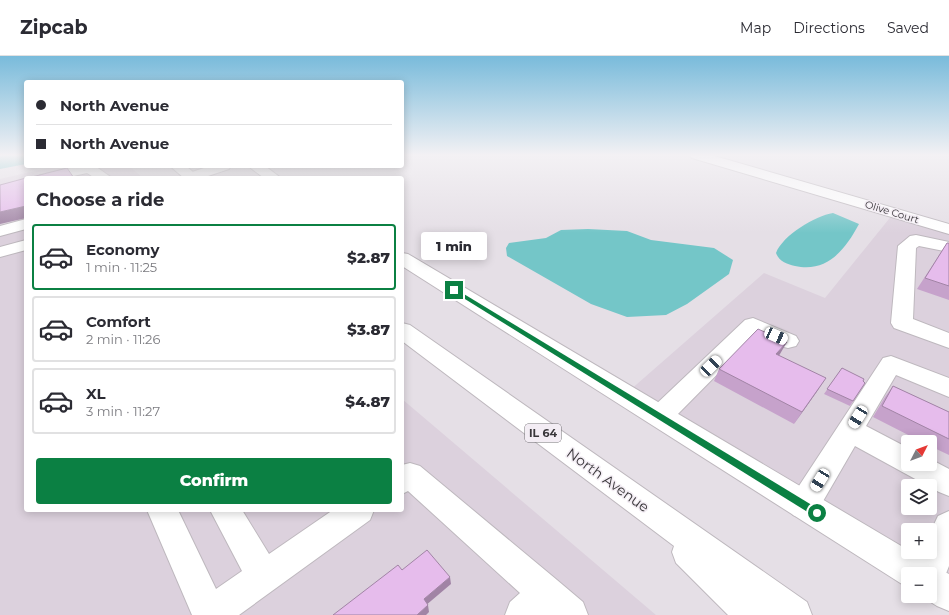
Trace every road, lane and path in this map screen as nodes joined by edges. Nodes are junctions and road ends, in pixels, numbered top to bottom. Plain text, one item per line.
1 (786, 181) edge
2 (24, 225) edge
3 (949, 229) edge
4 (0, 231) edge
5 (24, 246) edge
6 (949, 247) edge
7 (0, 252) edge
8 (404, 259) edge
9 (404, 331) edge
10 (788, 341) edge
11 (949, 341) edge
12 (949, 388) edge
13 (660, 416) junction
14 (850, 430) junction
15 (901, 457) edge
16 (926, 471) edge
17 (404, 480) edge
18 (949, 483) edge
19 (628, 494) junction
20 (804, 505) junction
21 (163, 512) edge
22 (226, 512) edge
23 (356, 512) edge
24 (949, 526) edge
25 (906, 567) edge
26 (932, 567) edge
27 (263, 576) junction
28 (937, 586) edge
29 (949, 594) edge
30 (534, 603) edge
31 (210, 615) edge
32 (570, 615) edge
33 (753, 615) edge
34 (794, 615) edge

1 - 3 main road, Olive Court
2 - 4 main road
5 - 7 main road
6 - 11 main road
8 - 13 main road
9 - 19 main road, North Avenue / IL 64
10 - 13 main road
12 - 14 main road
13 - 20 main road
14 - 15 main road
14 - 20 main road
16 - 18 main road
17 - 30 main road
19 - 33 main road
19 - 34 main road, North Avenue / IL 64
20 - 25 main road
21 - 31 main road
22 - 27 main road
23 - 27 main road
24 - 26 main road
27 - 31 main road
28 - 29 main road
30 - 32 main road

